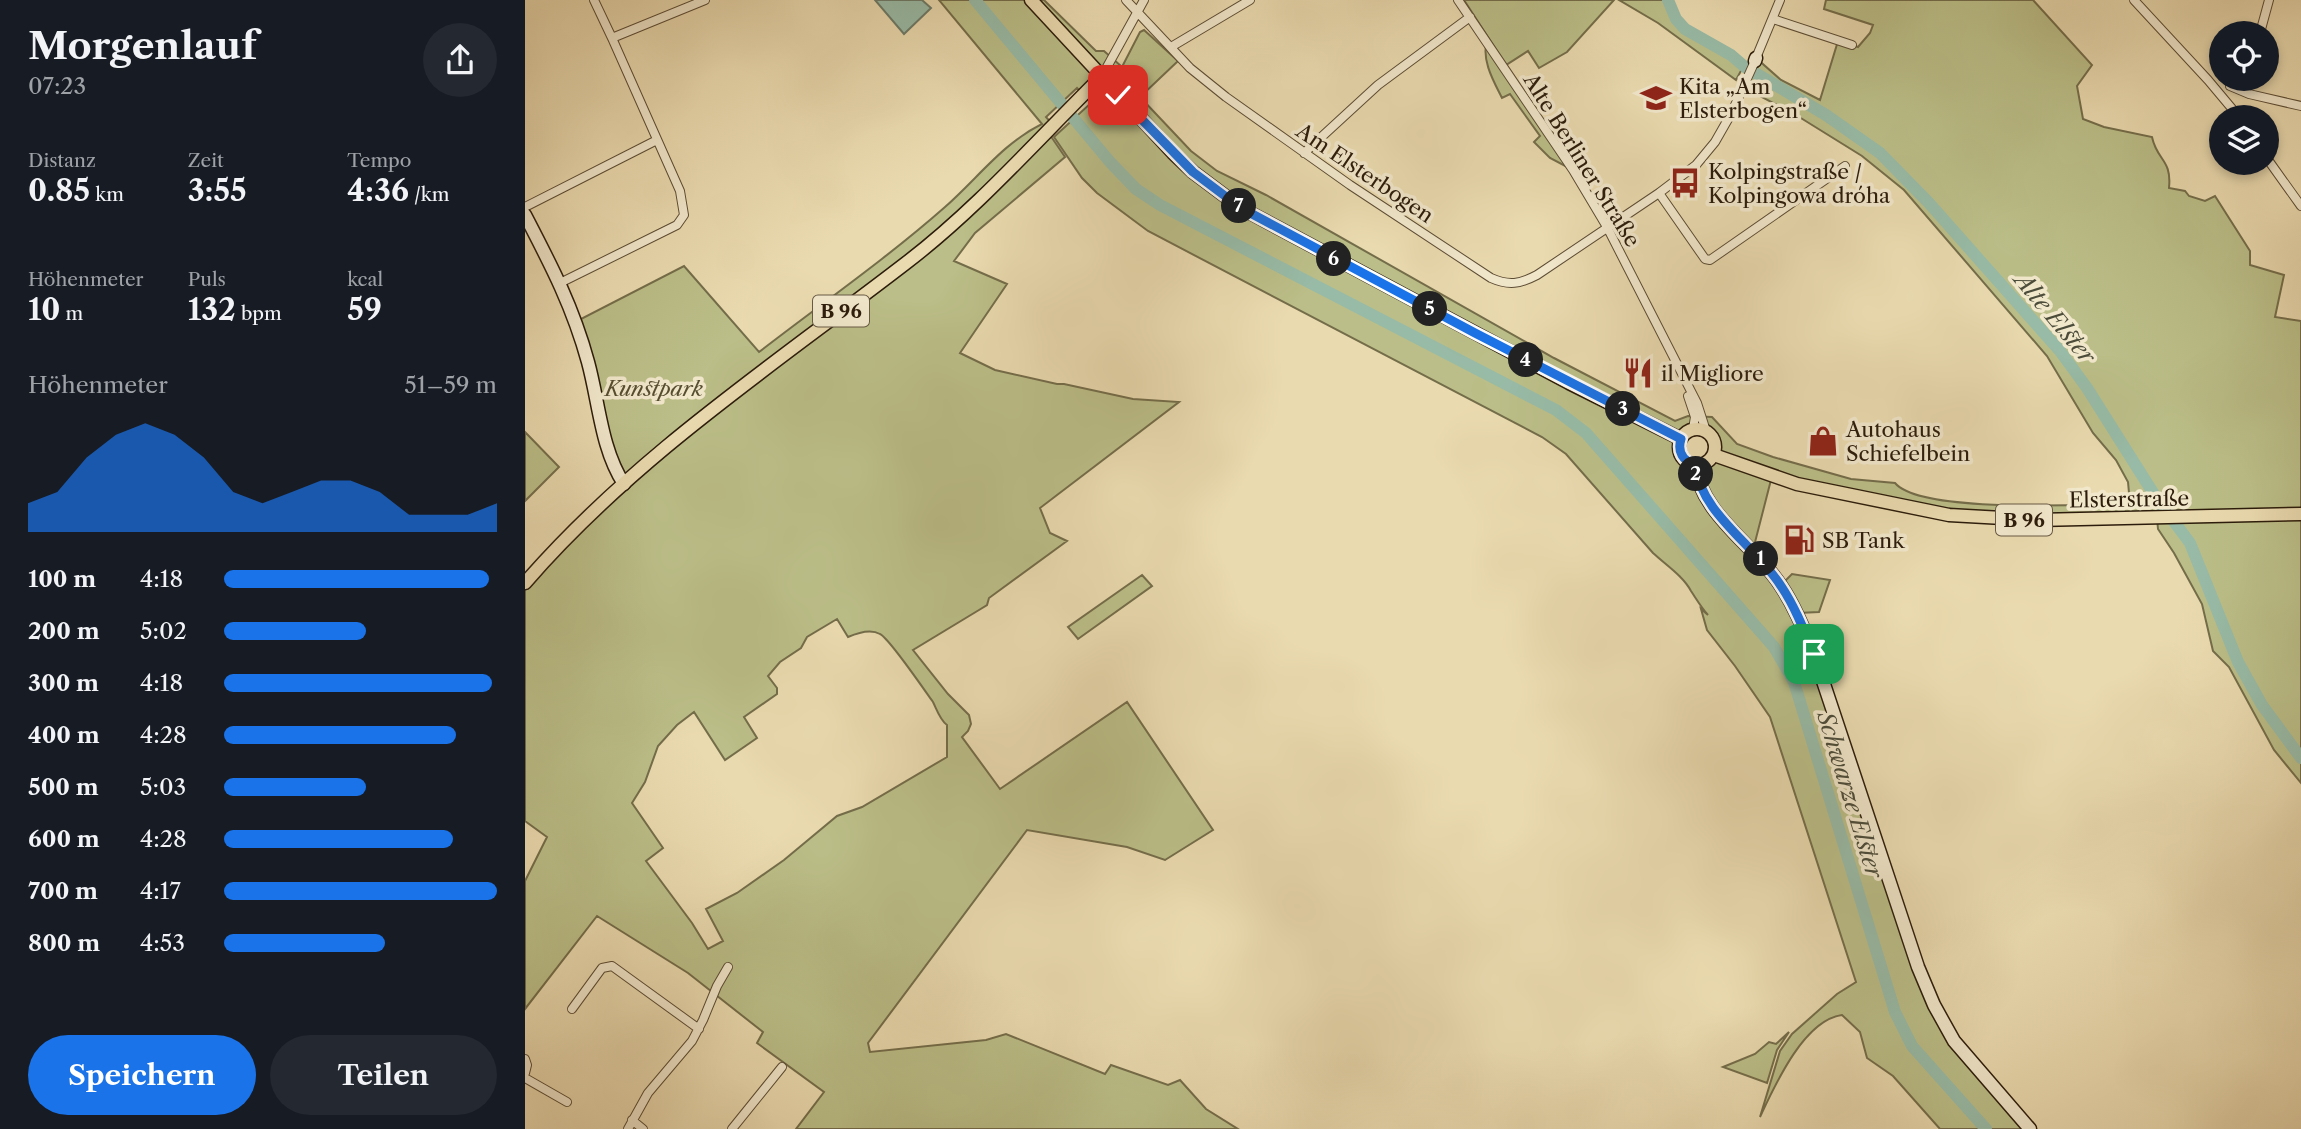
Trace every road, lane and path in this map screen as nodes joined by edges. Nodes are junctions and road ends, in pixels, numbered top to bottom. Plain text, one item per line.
1 (594, 0) edge
2 (705, 0) edge
3 (1031, 0) edge
4 (1126, 0) edge
5 (1144, 0) edge
6 (1250, 0) edge
7 (1458, 0) edge
8 (1780, 0) edge
9 (2134, 0) edge
10 (2269, 0) edge
11 (1137, 13) junction
12 (1470, 17) junction
13 (1773, 19) junction
14 (2263, 21) edge
15 (612, 38) junction
16 (1852, 45) dead end
17 (1171, 47) junction
18 (1101, 76) junction
19 (2225, 91) edge
20 (2245, 91) edge
21 (2222, 95) junction
22 (2230, 105) edge
23 (2301, 106) edge
24 (657, 140) junction
25 (1304, 153) junction
26 (1845, 166) dead end
27 (2279, 175) edge
28 (1659, 193) junction
29 (525, 206) edge
30 (2301, 206) edge
31 (525, 215) edge
32 (1607, 227) junction
33 (560, 283) junction
34 (1700, 430) junction
35 (1681, 439) junction
36 (1714, 454) junction
37 (1695, 465) junction
38 (624, 484) junction
39 (2301, 514) edge
40 (525, 583) edge
41 (728, 967) dead end
42 (572, 1009) dead end
43 (699, 1029) junction
44 (525, 1059) edge
45 (782, 1067) dead end
46 (525, 1075) edge
47 (566, 1102) dead end
48 (630, 1125) edge
49 (643, 1129) edge
50 (732, 1129) edge
51 (2030, 1129) edge

1 - 15 street
2 - 15 street
3 - 18 main road
4 - 11 street, Am Elsterbogen
5 - 11 street
6 - 17 street
7 - 12 street, Alte Berliner Straße
8 - 13 street, Am Elsterbogen
9 - 21 street
10 - 14 street
11 - 17 street, Am Elsterbogen
11 - 18 street
12 - 25 street
12 - 32 street, Alte Berliner Straße
13 - 16 street
13 - 28 street, Am Elsterbogen
15 - 24 street
17 - 25 street, Am Elsterbogen
18 - 35 main road
18 - 38 main road, B 96
19 - 21 street
20 - 23 street
21 - 22 street
24 - 29 street
24 - 33 street
25 - 32 street, Am Elsterbogen
26 - 28 street
27 - 30 street
28 - 32 street, Am Elsterbogen
31 - 33 main road
32 - 34 street, Alte Berliner Straße
33 - 38 main road
34 - 35 main road
34 - 36 main road
35 - 37 main road
36 - 37 main road
36 - 39 main road, Elsterstraße / B 96
37 - 51 main road
38 - 40 main road, B 96
41 - 43 street
42 - 43 street
43 - 48 street
44 - 46 street
45 - 50 street
46 - 47 street
48 - 49 street

